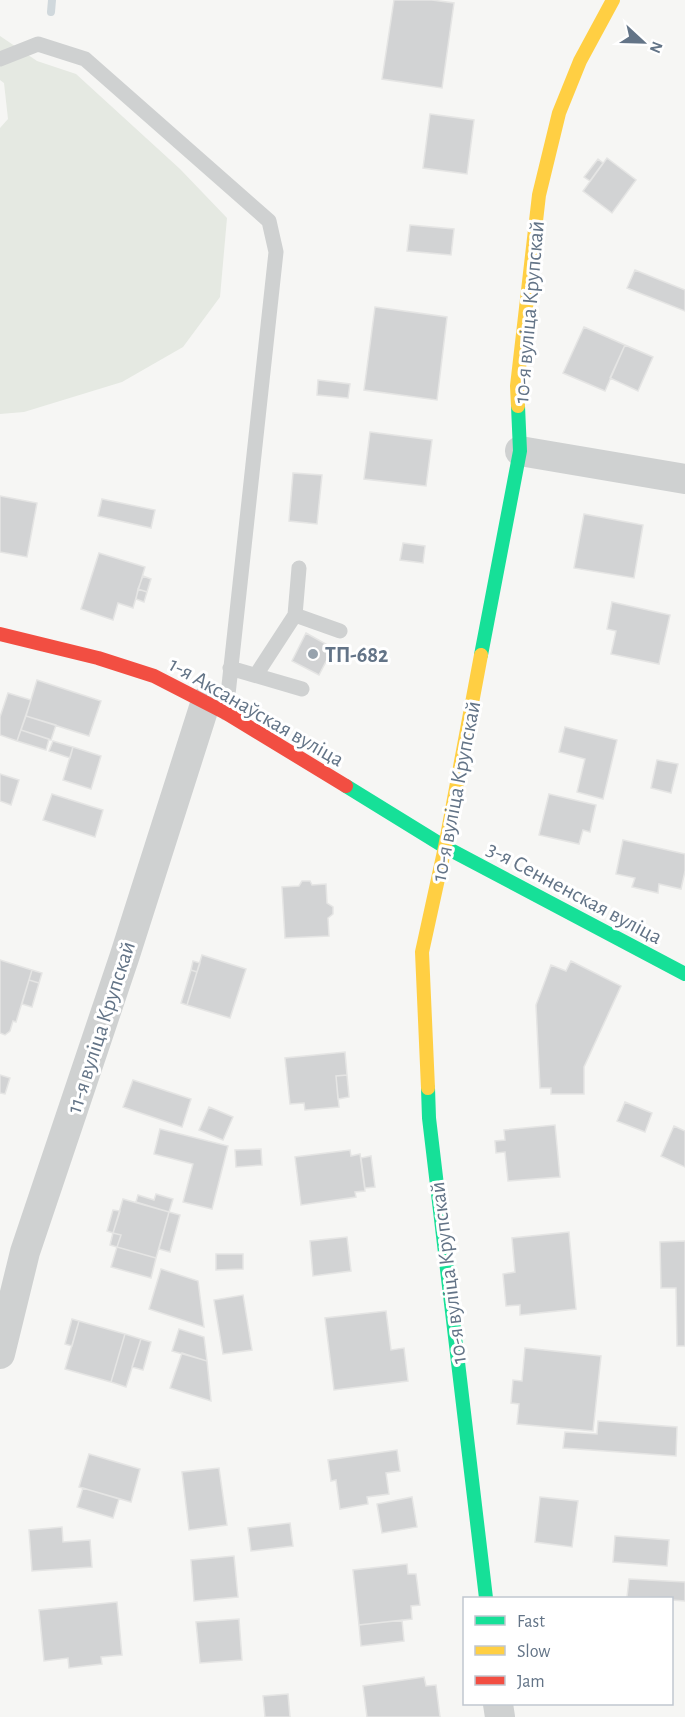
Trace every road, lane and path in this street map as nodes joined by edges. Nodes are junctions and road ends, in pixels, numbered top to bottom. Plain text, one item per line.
1 (613, 0) edge
2 (0, 59) edge
3 (520, 451) junction
4 (685, 479) edge
5 (299, 568) dead end
6 (295, 615) junction
7 (340, 631) dead end
8 (0, 634) edge
9 (230, 668) junction
10 (256, 675) junction
11 (302, 689) dead end
12 (216, 707) junction
13 (445, 847) junction
14 (685, 974) edge
15 (0, 1354) edge
16 (486, 1597) edge

1 - 3 street, 10-я вуліца Крупскай
2 - 9 lane
3 - 4 street
3 - 13 street, 10-я вуліца Крупскай
5 - 6 lane
6 - 7 lane
6 - 10 lane
8 - 12 street, 1-я Аксанаўская вуліца
9 - 10 lane
9 - 12 lane
10 - 11 lane
12 - 13 street, 1-я Аксанаўская вуліца
12 - 15 street, 11-я вуліца Крупскай
13 - 14 street, 3-я Сенненская вуліца
13 - 16 street, 10-я вуліца Крупскай

